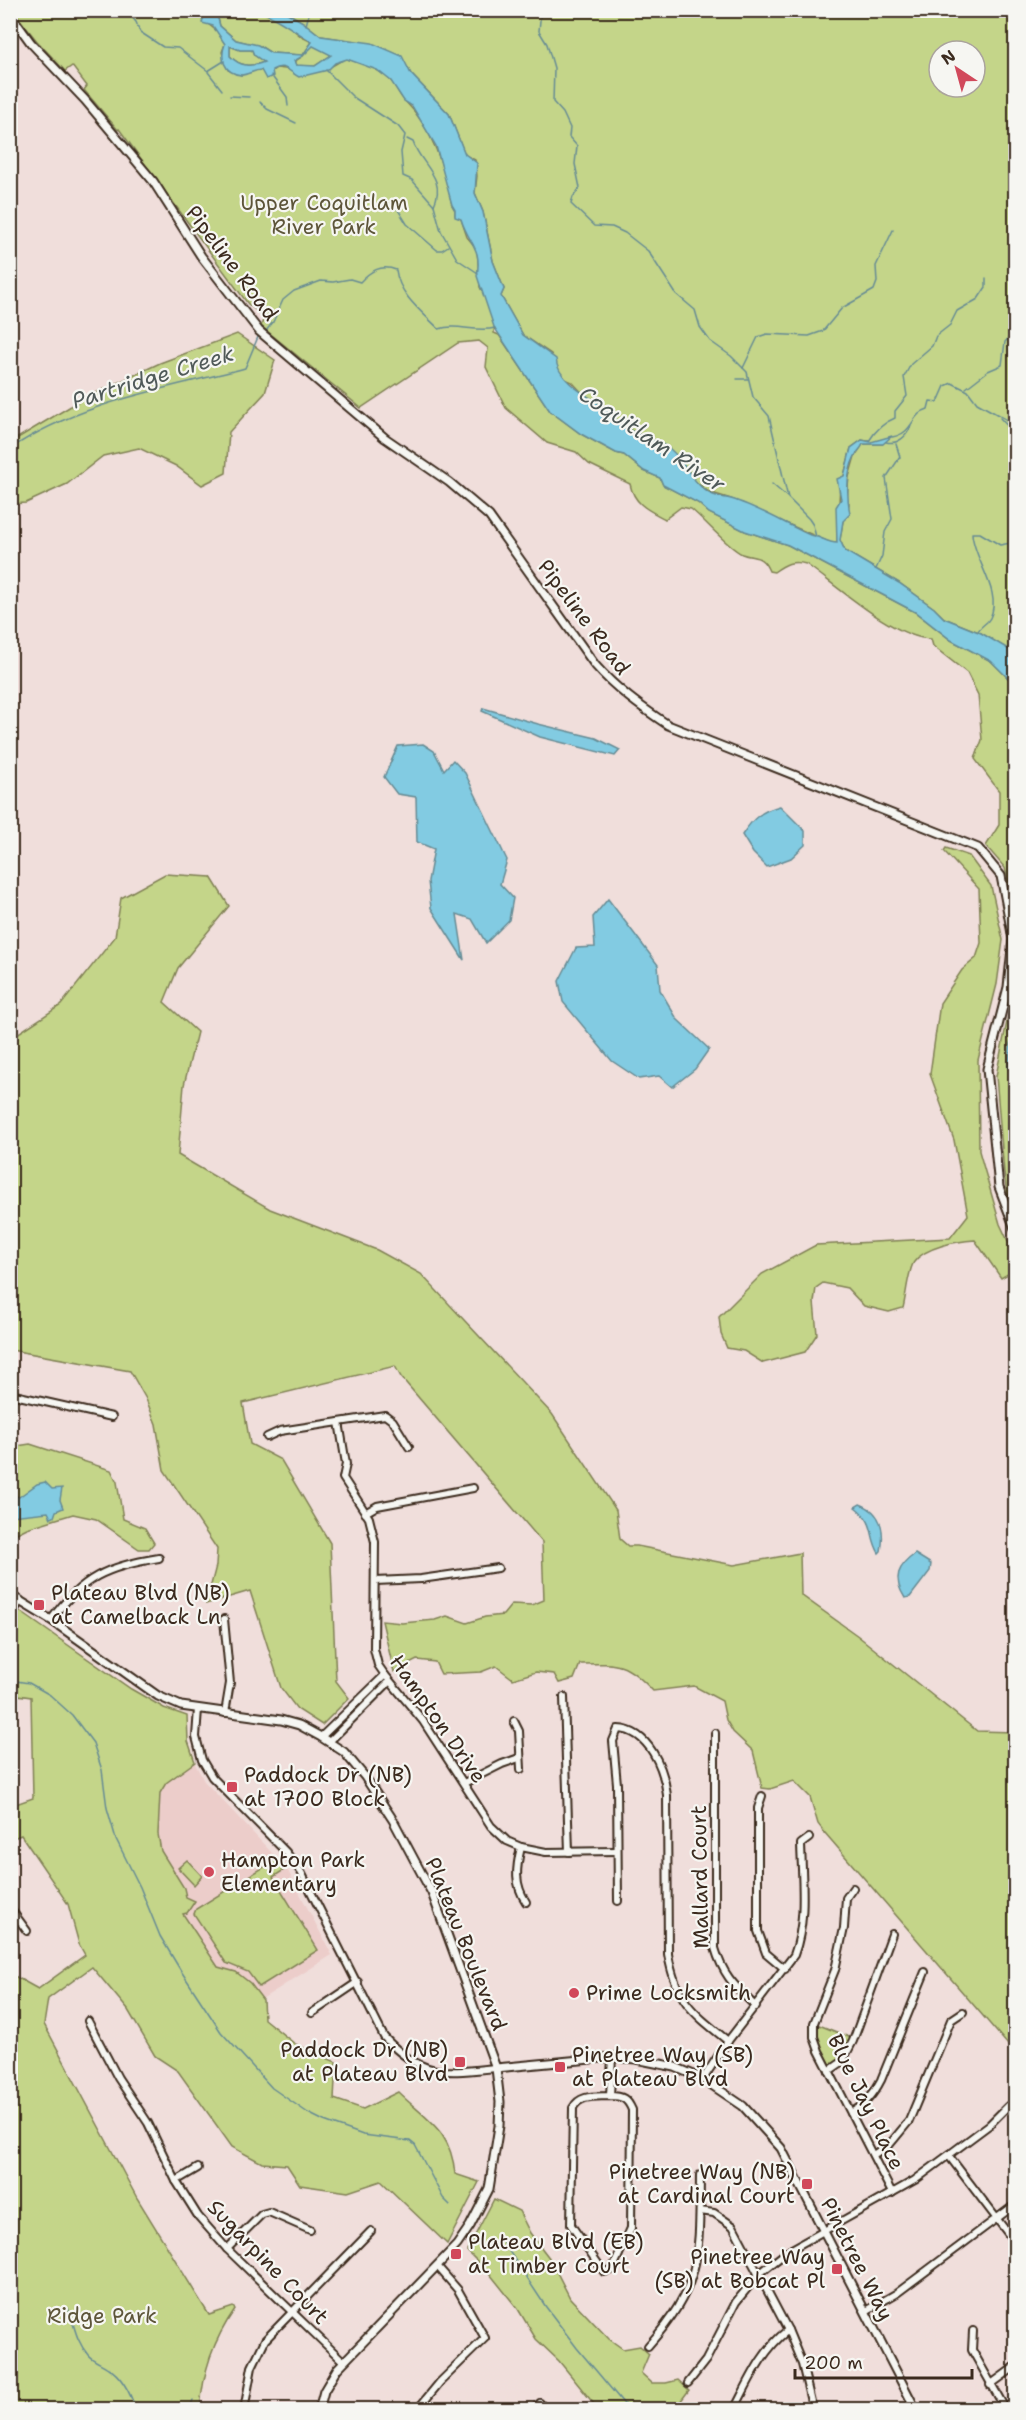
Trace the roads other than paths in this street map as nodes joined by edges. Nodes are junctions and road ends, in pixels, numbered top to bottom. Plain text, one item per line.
1 (10, 14) edge
2 (1016, 1231) edge
3 (10, 1394) edge
4 (112, 1417) dead end
5 (339, 1422) junction
6 (267, 1437) dead end
7 (409, 1447) dead end
8 (473, 1488) dead end
9 (365, 1513) junction
10 (159, 1558) dead end
11 (498, 1568) dead end
12 (375, 1581) junction
13 (10, 1595) edge
14 (20, 1600) junction
15 (224, 1618) dead end
16 (10, 1619) edge
17 (51, 1620) junction
18 (385, 1675) junction
19 (389, 1682) junction
20 (564, 1697) dead end
21 (198, 1709) junction
22 (225, 1713) junction
23 (514, 1721) dead end
24 (715, 1733) dead end
25 (321, 1737) junction
26 (329, 1742) junction
27 (519, 1758) junction
28 (521, 1769) dead end
29 (464, 1783) junction
30 (762, 1796) dead end
31 (809, 1838) dead end
32 (521, 1847) junction
33 (617, 1851) junction
34 (569, 1852) junction
35 (853, 1888) dead end
36 (618, 1900) dead end
37 (526, 1902) dead end
38 (10, 1908) edge
39 (27, 1931) dead end
40 (892, 1934) dead end
41 (785, 1969) junction
42 (925, 1972) dead end
43 (358, 1982) junction
44 (756, 2007) junction
45 (963, 2012) dead end
46 (312, 2013) dead end
47 (88, 2021) dead end
48 (728, 2041) junction
49 (612, 2057) junction
50 (496, 2068) junction
51 (829, 2071) junction
52 (703, 2079) junction
53 (610, 2096) junction
54 (1008, 2106) dead end
55 (851, 2113) junction
56 (873, 2155) junction
57 (949, 2156) junction
58 (198, 2168) dead end
59 (700, 2175) dead end
60 (176, 2181) junction
61 (892, 2193) junction
62 (1016, 2204) edge
63 (700, 2211) junction
64 (995, 2219) junction
65 (310, 2230) dead end
66 (824, 2230) junction
67 (371, 2231) dead end
68 (1016, 2244) edge
69 (226, 2249) junction
70 (438, 2267) junction
71 (759, 2274) junction
72 (866, 2311) junction
73 (292, 2312) junction
74 (788, 2330) junction
75 (973, 2331) dead end
76 (648, 2346) dead end
77 (343, 2361) junction
78 (1016, 2366) edge
79 (688, 2382) dead end
80 (990, 2385) junction
81 (540, 2403) dead end
82 (244, 2409) edge
83 (319, 2409) edge
84 (417, 2409) edge
85 (533, 2409) edge
86 (734, 2409) edge
87 (813, 2409) edge
88 (916, 2409) edge
89 (1006, 2409) edge

1 - 2 street, Pipeline Road
3 - 4 street
5 - 6 street
5 - 7 street
5 - 9 street, Hampton Drive
8 - 9 street
9 - 12 street, Hampton Drive
10 - 17 street
11 - 12 street
12 - 18 street, Hampton Drive
13 - 14 street, Plateau Boulevard
14 - 16 street
14 - 17 street, Plateau Boulevard
15 - 22 street
17 - 21 street, Plateau Boulevard
18 - 19 street, Hampton Drive
18 - 25 street
19 - 26 street
19 - 29 street, Hampton Drive
20 - 34 street
21 - 22 street, Plateau Boulevard
21 - 43 street
22 - 25 street, Plateau Boulevard
23 - 27 street
24 - 44 street, Mallard Court
25 - 26 street, Plateau Boulevard
26 - 50 street, Plateau Boulevard
27 - 28 street
27 - 29 street
29 - 32 street, Hampton Drive
30 - 41 street
31 - 41 street
32 - 34 street, Hampton Drive
32 - 37 street
33 - 34 street, Hampton Drive
33 - 36 street
33 - 48 street
35 - 51 street, Blue Jay Place
38 - 39 street
40 - 51 street
41 - 44 street
42 - 55 street
43 - 46 street
43 - 50 street
44 - 48 street
45 - 56 street
47 - 60 street, Sugarpine Court
48 - 52 street
49 - 50 street, Pinetree Way
49 - 52 street, Pinetree Way
49 - 53 street
50 - 70 street, Plateau Boulevard
51 - 55 street, Blue Jay Place
52 - 66 street, Pinetree Way
53 - 53 street
54 - 57 street
55 - 56 street, Blue Jay Place
56 - 61 street, Blue Jay Place
57 - 61 street
57 - 64 street
58 - 60 street
59 - 63 street
60 - 69 street, Sugarpine Court
61 - 66 street
62 - 64 street
63 - 71 street
63 - 76 street
64 - 68 street
64 - 72 street
65 - 69 street
66 - 71 street
66 - 72 street, Pinetree Way
67 - 73 street
69 - 73 street, Sugarpine Court
70 - 77 street, Plateau Boulevard
70 - 84 street
71 - 74 street
71 - 79 street
72 - 88 street, Pinetree Way
73 - 77 street, Sugarpine Court
73 - 82 street
74 - 86 street
74 - 87 street
75 - 80 street
77 - 83 street, Plateau Boulevard
78 - 80 street
80 - 89 street
81 - 85 street

